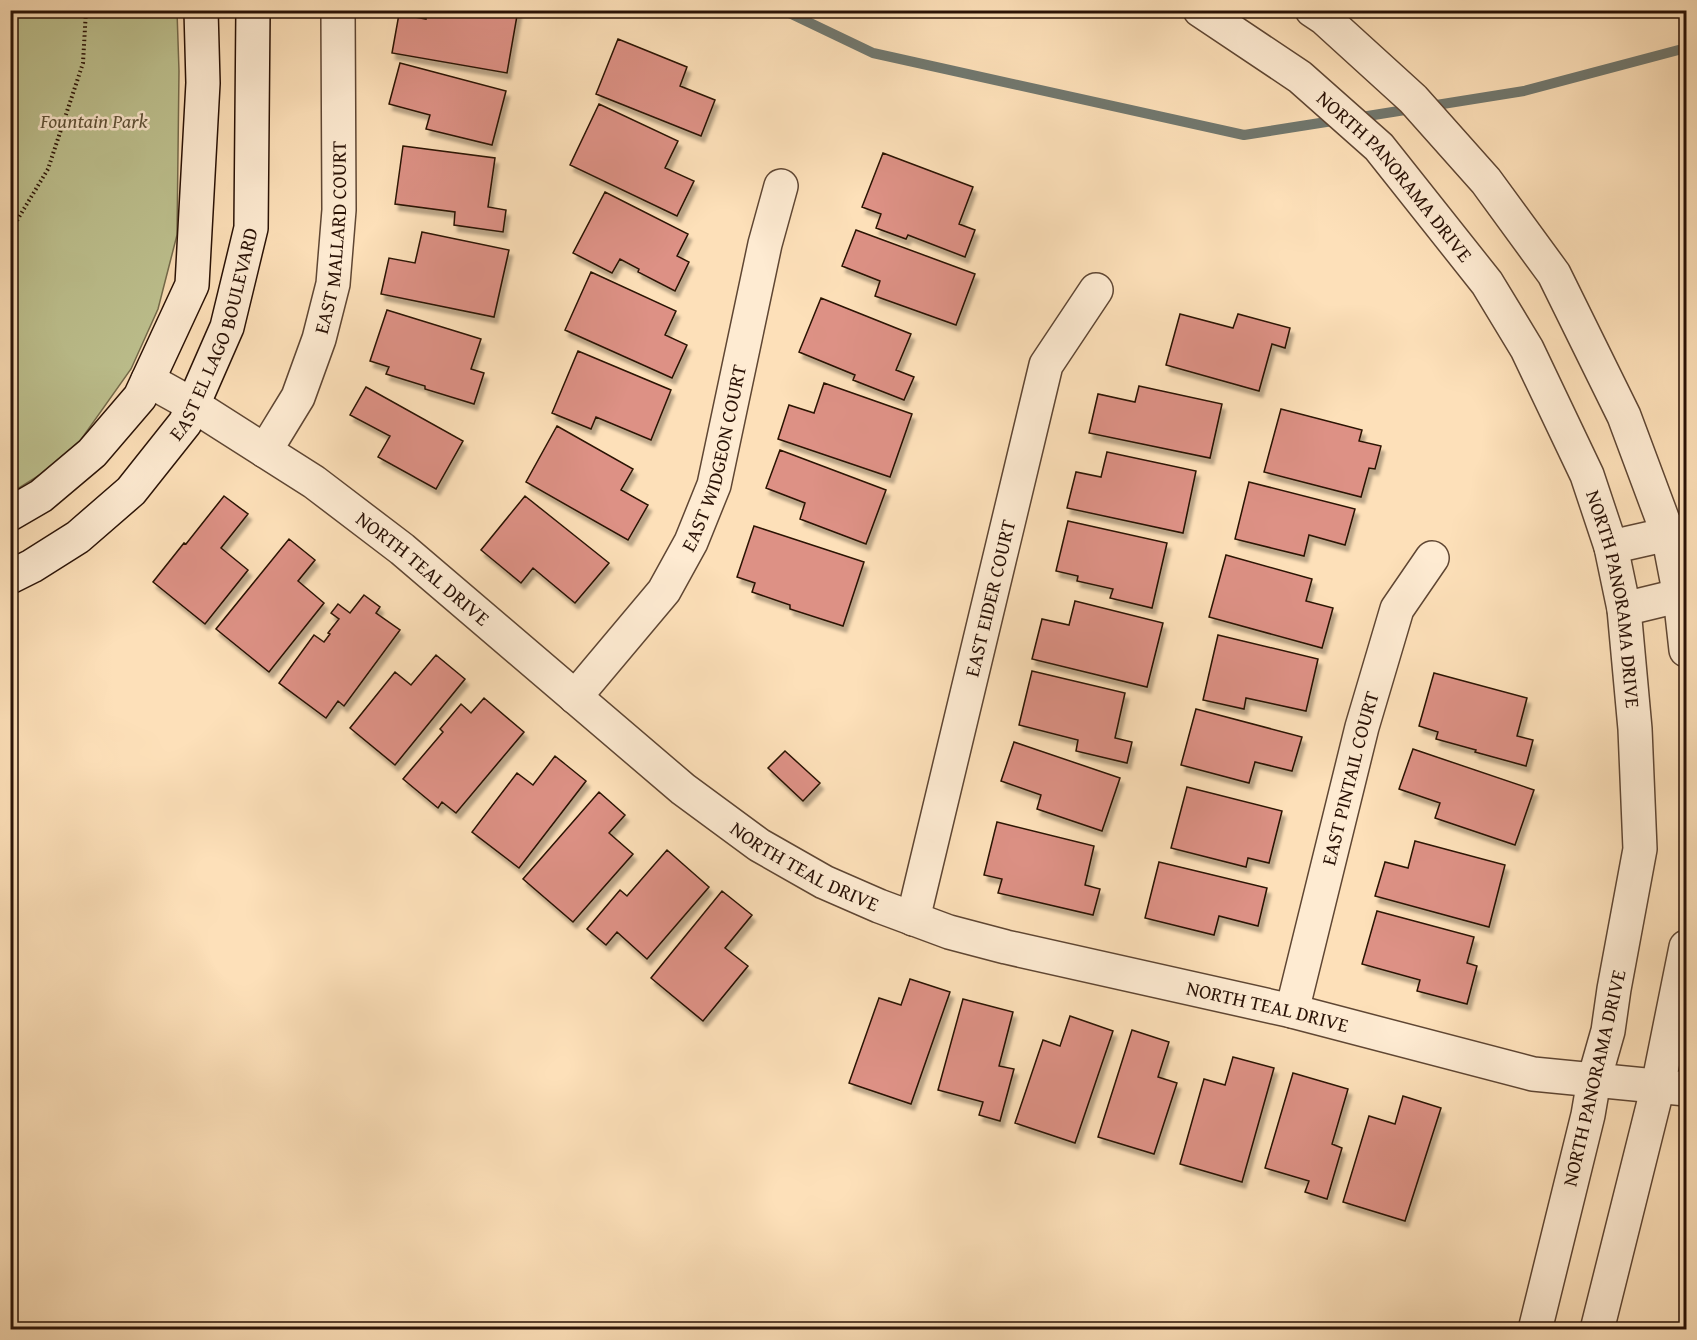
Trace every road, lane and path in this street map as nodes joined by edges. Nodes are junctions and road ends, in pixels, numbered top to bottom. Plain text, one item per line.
1 (86, 10) edge
2 (201, 10) edge
3 (253, 10) edge
4 (338, 10) edge
5 (1200, 10) edge
6 (1312, 10) edge
7 (781, 186) dead end
8 (10, 232) edge
9 (1096, 290) dead end
10 (148, 380) junction
11 (193, 405) junction
12 (265, 451) junction
13 (10, 514) edge
14 (1677, 532) edge
15 (1611, 548) junction
16 (1432, 558) dead end
17 (10, 578) edge
18 (1683, 595) edge
19 (1624, 609) junction
20 (1686, 650) edge
21 (575, 697) junction
22 (913, 919) junction
23 (1686, 947) edge
24 (1293, 1011) junction
25 (1594, 1080) junction
26 (1672, 1088) edge
27 (1535, 1329) edge
28 (1597, 1329) edge

1 - 8 path
2 - 10 street, EAST EL LAGO BOULEVARD
3 - 11 street, EAST EL LAGO BOULEVARD
4 - 12 street, EAST MALLARD COURT
5 - 15 street, NORTH PANORAMA DRIVE
6 - 14 street
7 - 21 street, EAST WIDGEON COURT
9 - 22 street, EAST EIDER COURT
10 - 11 street, NORTH TEAL DRIVE
10 - 13 street, EAST EL LAGO BOULEVARD
11 - 12 street, NORTH TEAL DRIVE
11 - 17 street, EAST EL LAGO BOULEVARD
12 - 21 street, NORTH TEAL DRIVE
14 - 15 street
14 - 18 street
15 - 19 street, NORTH PANORAMA DRIVE
16 - 24 street, EAST PINTAIL COURT
18 - 19 street
18 - 20 street
19 - 25 street, NORTH PANORAMA DRIVE
21 - 22 street, NORTH TEAL DRIVE
22 - 24 street, NORTH TEAL DRIVE
23 - 26 street
24 - 25 street, NORTH TEAL DRIVE
25 - 26 street, NORTH TEAL DRIVE
25 - 27 street, NORTH PANORAMA DRIVE
26 - 28 street

